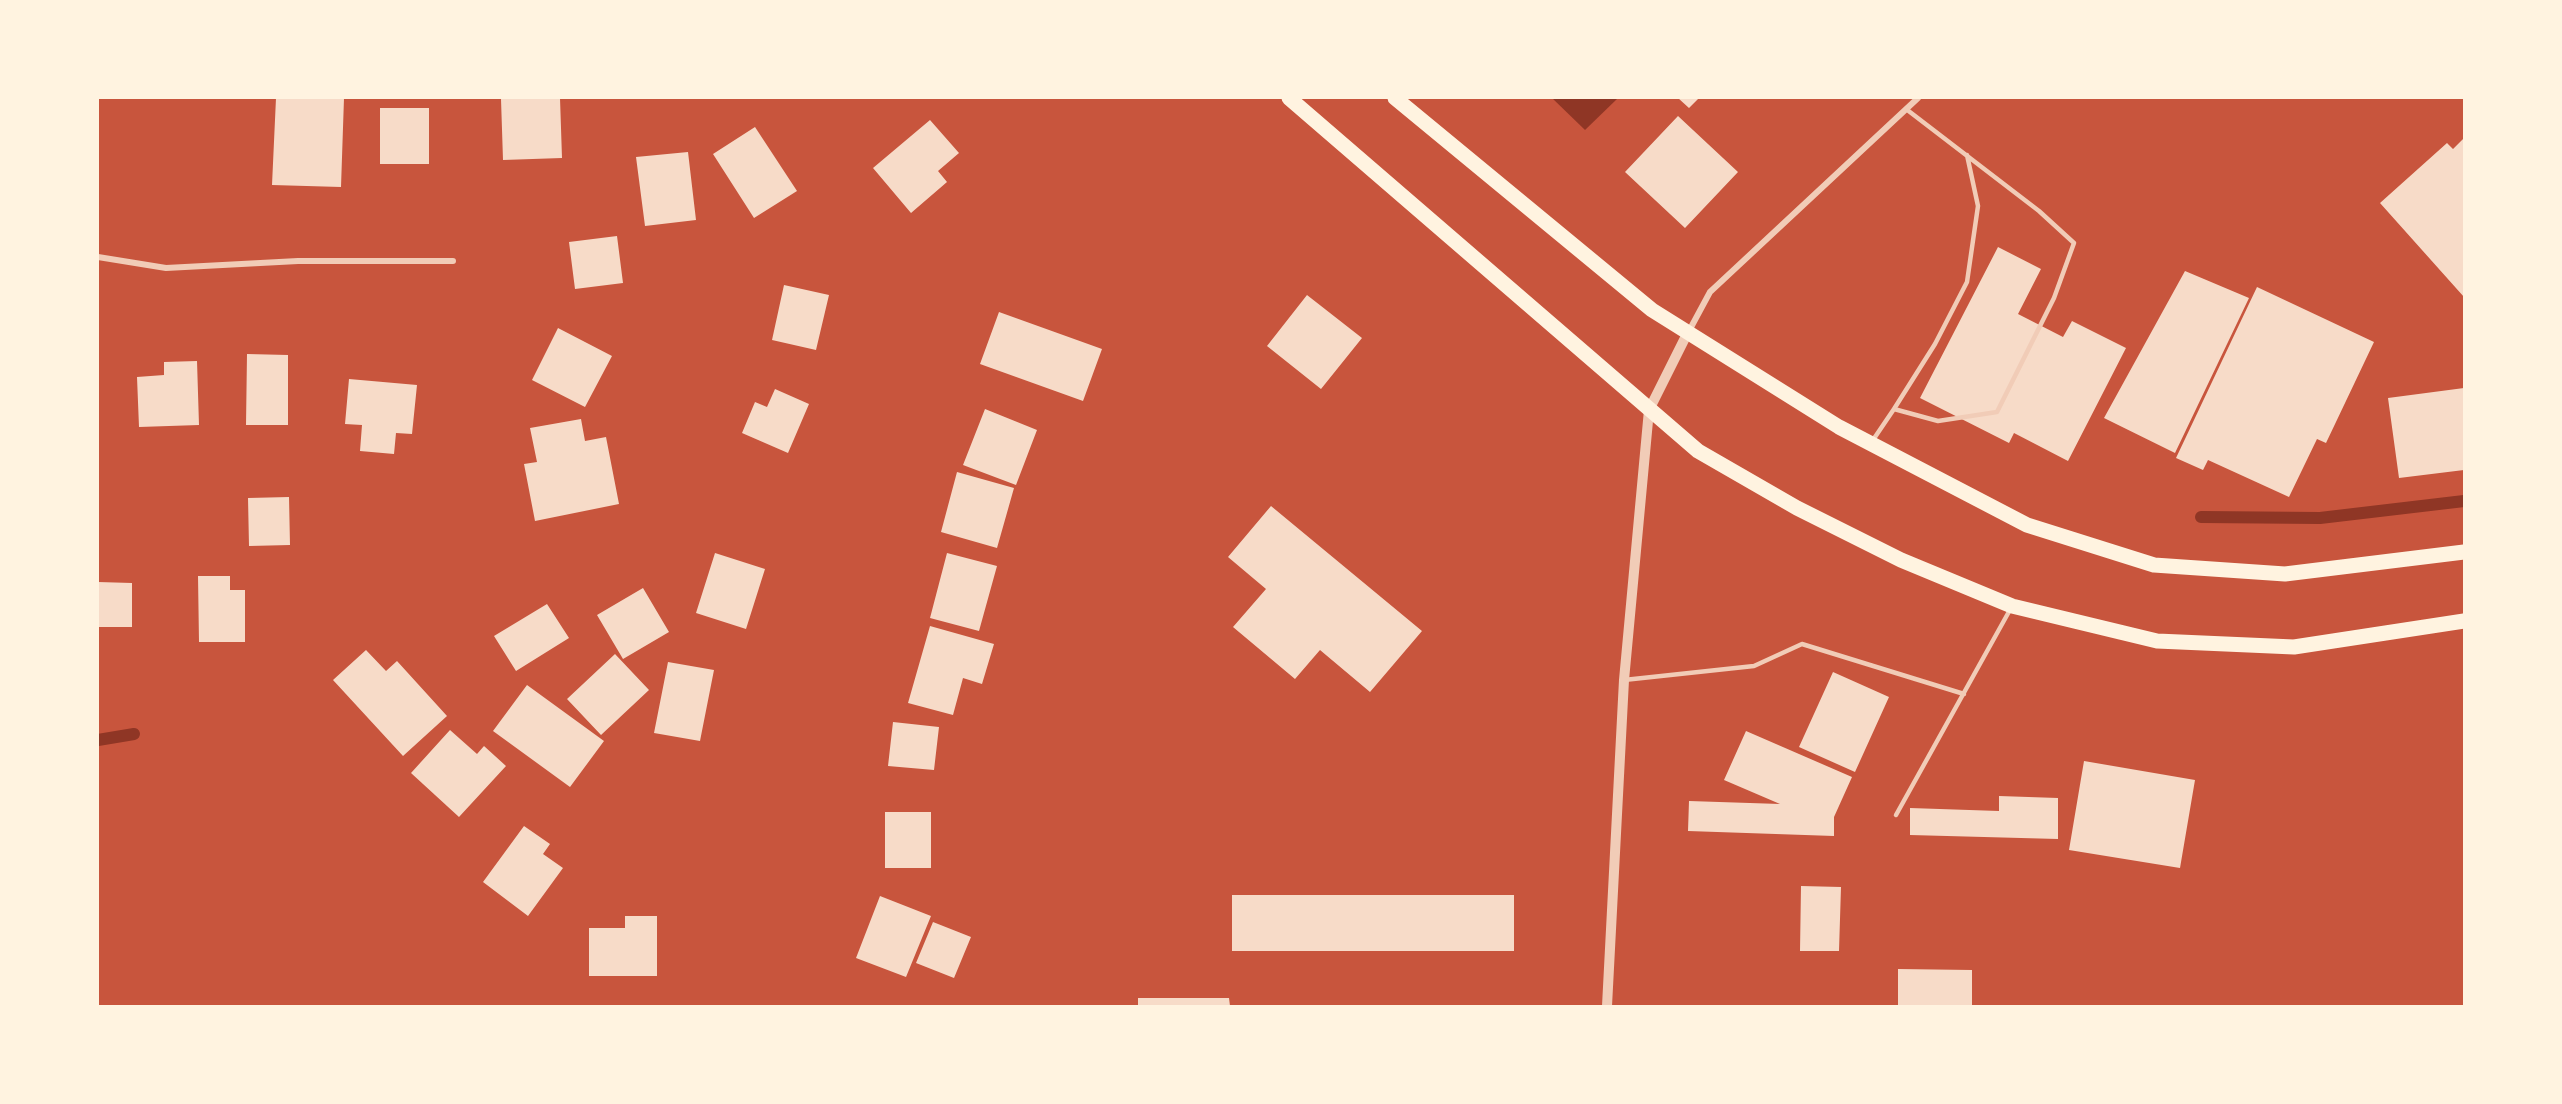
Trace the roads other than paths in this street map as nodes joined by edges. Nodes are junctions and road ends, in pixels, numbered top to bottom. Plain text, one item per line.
1 (1289, 98) edge
2 (1395, 98) edge
3 (1917, 98) edge
4 (1906, 109) junction
5 (1967, 155) junction
6 (98, 257) edge
7 (453, 261) dead end
8 (1687, 334) junction
9 (1894, 409) junction
10 (1649, 410) junction
11 (1871, 443) junction
12 (2464, 552) edge
13 (2012, 606) junction
14 (2464, 621) edge
15 (1624, 680) junction
16 (1965, 694) junction
17 (1896, 815) dead end
18 (1607, 1006) edge

1 - 10 main road
2 - 8 main road
3 - 4 street
4 - 5 lane
4 - 8 street
5 - 9 lane
5 - 9 lane
6 - 7 street
8 - 10 street
8 - 11 main road
9 - 11 lane
10 - 13 main road
10 - 15 street
11 - 12 main road
13 - 14 main road
13 - 16 lane
15 - 16 lane
15 - 18 street
16 - 17 lane

